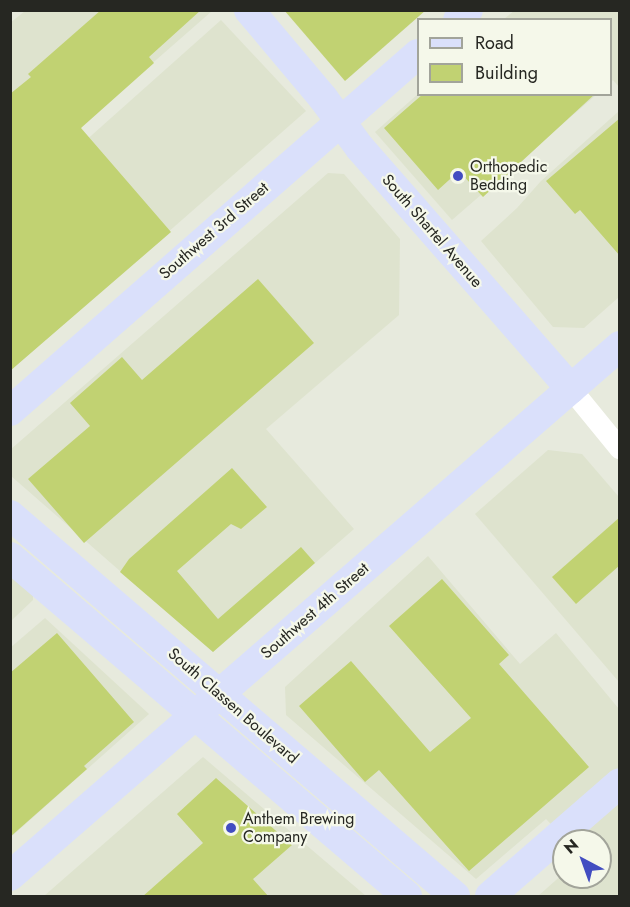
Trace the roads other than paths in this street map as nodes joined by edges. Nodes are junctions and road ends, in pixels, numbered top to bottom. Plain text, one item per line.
1 (249, 10) edge
2 (417, 55) edge
3 (341, 121) junction
4 (620, 346) edge
5 (571, 389) junction
6 (10, 411) edge
7 (620, 448) edge
8 (10, 515) edge
9 (10, 557) edge
10 (219, 694) junction
11 (195, 715) junction
12 (620, 783) edge
13 (10, 876) edge
14 (407, 897) edge
15 (455, 897) edge
16 (490, 897) edge

1 - 3 street, South Shartel Avenue
2 - 3 street, Southwest 3rd Street
3 - 5 street, South Shartel Avenue
3 - 6 street, Southwest 3rd Street
4 - 5 street, Southwest 4th Street
5 - 7 street, South Shartel Avenue
5 - 10 street, Southwest 4th Street
8 - 10 street, South Classen Boulevard
9 - 11 street, South Classen Boulevard
10 - 11 street, Southwest 4th Street
10 - 15 street, South Classen Boulevard
11 - 13 street, Southwest 4th Street
11 - 14 street, South Classen Boulevard
12 - 16 street

